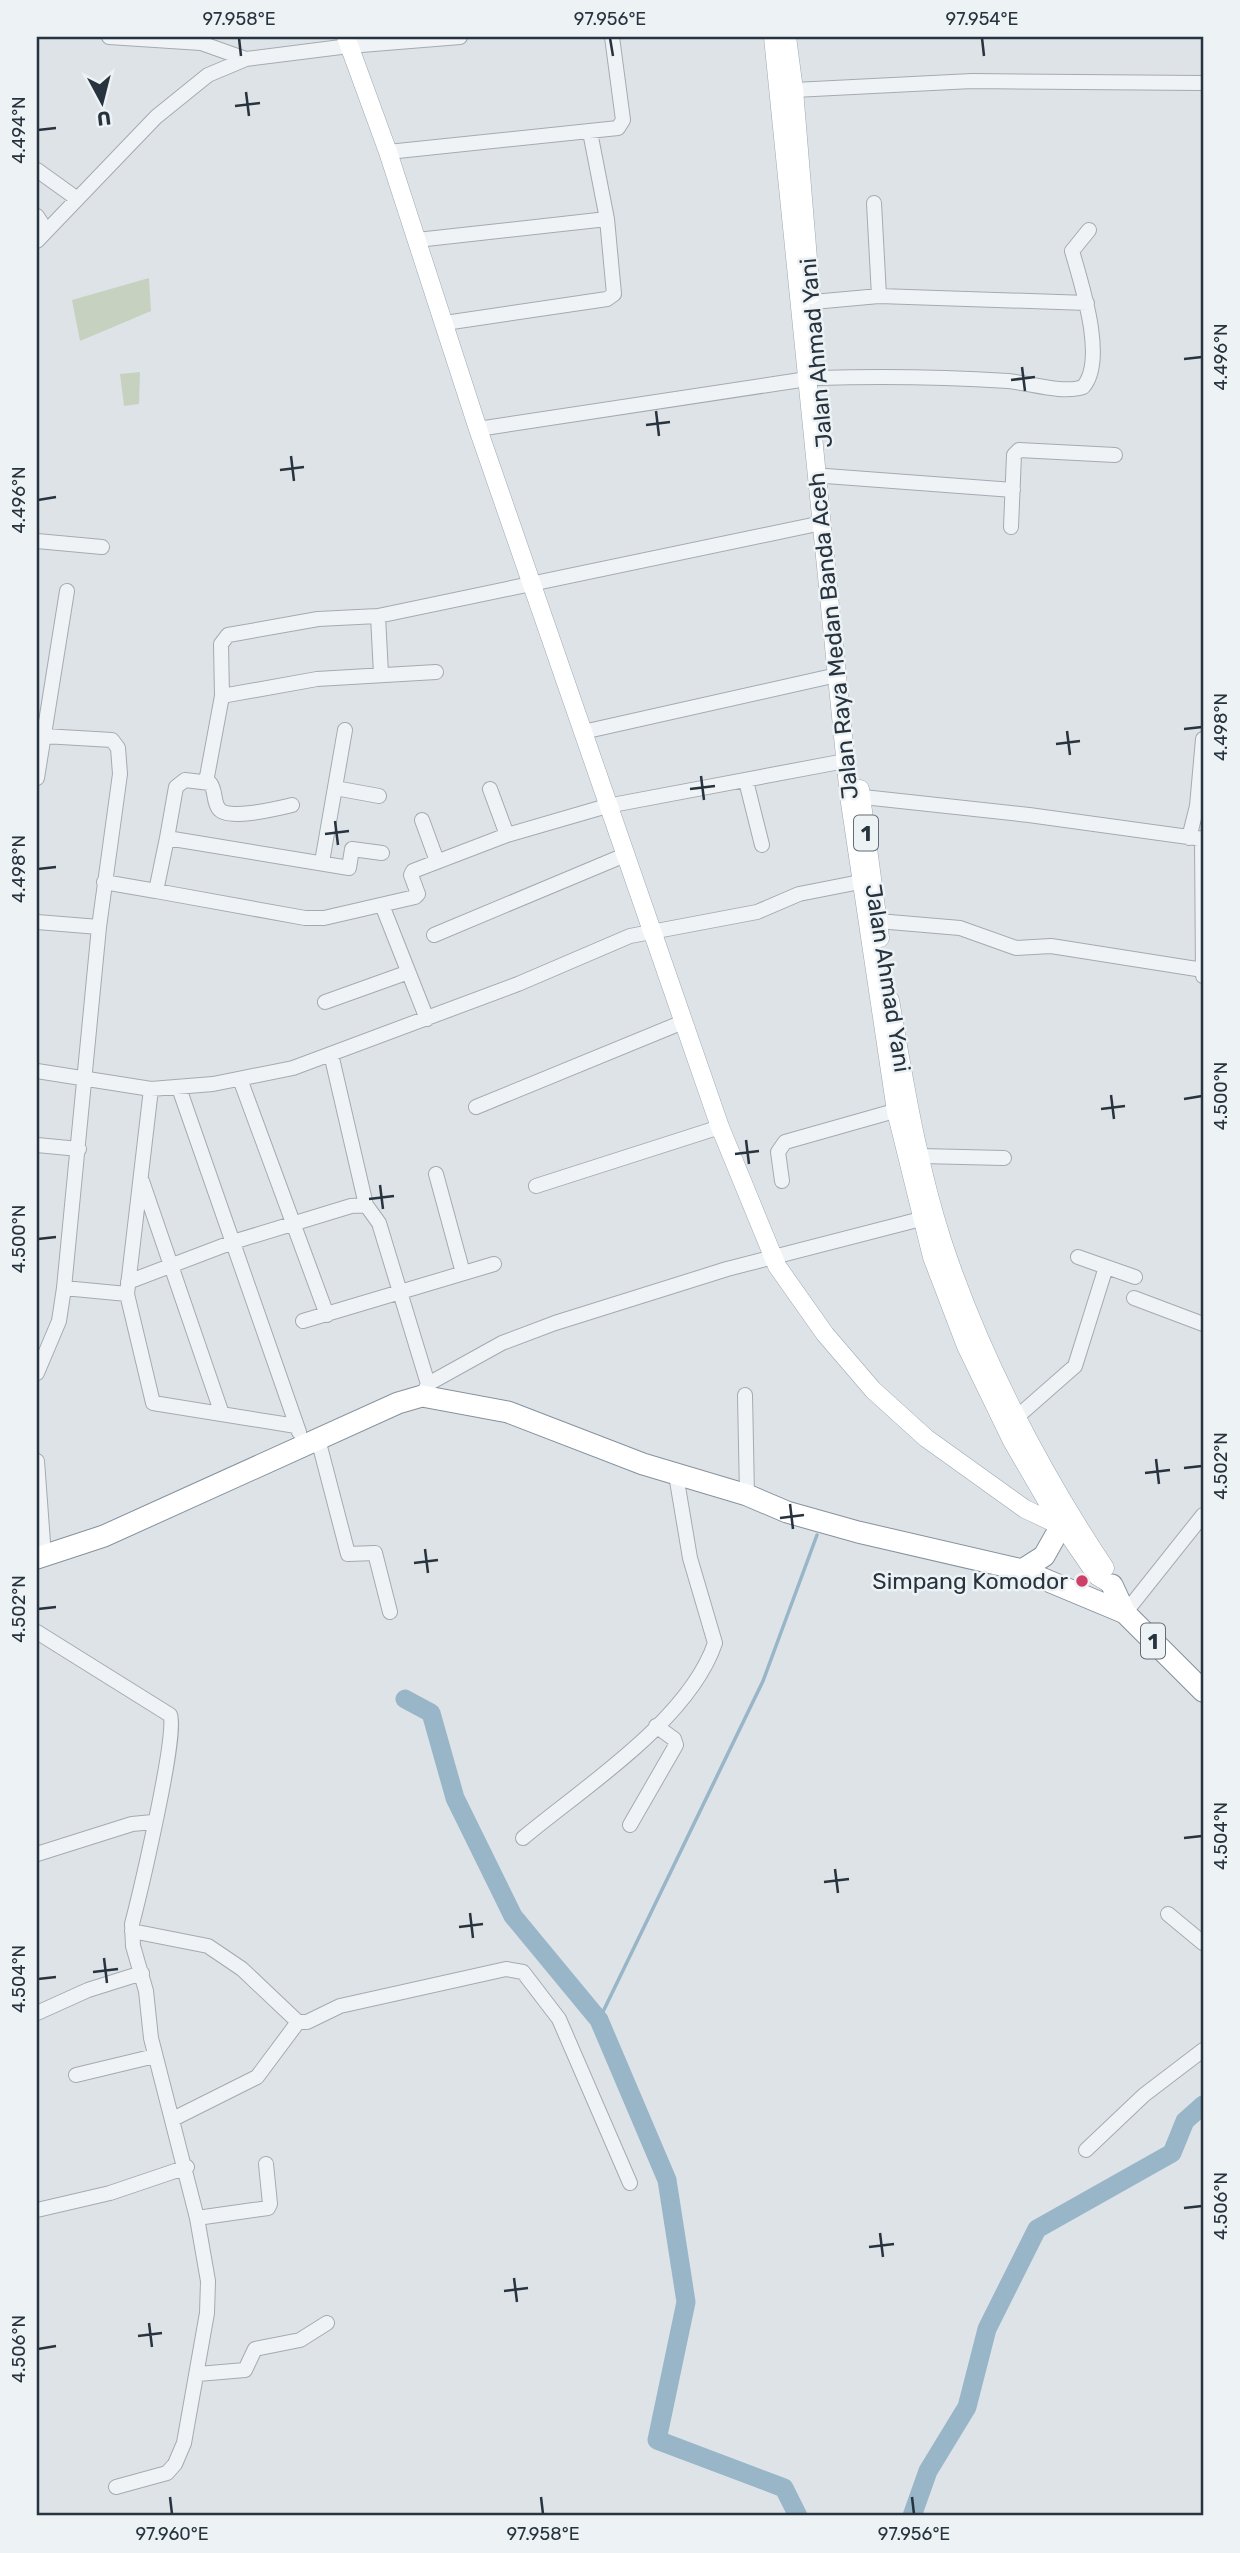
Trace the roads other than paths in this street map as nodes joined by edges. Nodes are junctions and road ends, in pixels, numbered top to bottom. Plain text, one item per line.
1 (109, 37) edge
2 (460, 37) edge
3 (612, 37) edge
4 (773, 37) edge
5 (786, 37) edge
6 (347, 41) edge
7 (246, 59) junction
8 (1203, 84) edge
9 (794, 90) junction
10 (590, 132) junction
11 (388, 152) junction
12 (37, 170) edge
13 (76, 198) junction
14 (874, 203) dead end
15 (37, 216) edge
16 (607, 219) junction
17 (1089, 230) dead end
18 (41, 235) edge
19 (417, 240) junction
20 (879, 296) junction
21 (806, 302) junction
22 (1087, 303) junction
23 (445, 323) junction
24 (813, 378) junction
25 (478, 429) junction
26 (1115, 455) dead end
27 (827, 476) junction
28 (1013, 490) junction
29 (822, 523) junction
30 (1011, 527) dead end
31 (37, 541) edge
32 (102, 547) dead end
33 (533, 585) junction
34 (67, 592) dead end
35 (378, 616) junction
36 (436, 672) dead end
37 (381, 674) junction
38 (837, 675) junction
39 (222, 696) junction
40 (345, 730) dead end
41 (583, 733) junction
42 (44, 736) junction
43 (1203, 739) edge
44 (845, 761) junction
45 (37, 778) edge
46 (746, 781) junction
47 (206, 782) junction
48 (335, 788) junction
49 (489, 789) dead end
50 (379, 796) dead end
51 (855, 796) junction
52 (292, 805) dead end
53 (607, 806) junction
54 (422, 820) dead end
55 (507, 835) junction
56 (167, 838) junction
57 (1198, 838) edge
58 (762, 845) dead end
59 (382, 853) dead end
60 (625, 855) junction
61 (437, 861) junction
62 (322, 862) junction
63 (104, 882) junction
64 (860, 882) junction
65 (156, 891) junction
66 (382, 905) junction
67 (878, 921) junction
68 (37, 922) edge
69 (99, 927) junction
70 (1203, 927) edge
71 (653, 931) junction
72 (434, 935) dead end
73 (1203, 970) edge
74 (406, 973) junction
75 (1203, 976) edge
76 (325, 1002) dead end
77 (427, 1019) junction
78 (683, 1022) junction
79 (331, 1054) junction
80 (37, 1071) edge
81 (86, 1078) junction
82 (240, 1079) junction
83 (151, 1088) junction
84 (179, 1088) junction
85 (476, 1107) dead end
86 (903, 1108) junction
87 (720, 1127) junction
88 (37, 1144) edge
89 (79, 1149) junction
90 (921, 1156) junction
91 (1004, 1158) dead end
92 (140, 1174) junction
93 (436, 1174) dead end
94 (782, 1181) dead end
95 (536, 1186) dead end
96 (366, 1205) junction
97 (921, 1219) junction
98 (293, 1223) junction
99 (233, 1242) junction
100 (1078, 1257) dead end
101 (773, 1258) junction
102 (171, 1263) junction
103 (494, 1264) dead end
104 (1106, 1267) junction
105 (463, 1273) junction
106 (1135, 1277) dead end
107 (64, 1288) junction
108 (128, 1288) junction
109 (399, 1292) junction
110 (1134, 1298) dead end
111 (327, 1315) junction
112 (303, 1321) dead end
113 (1203, 1324) edge
114 (37, 1373) edge
115 (425, 1390) junction
116 (745, 1395) dead end
117 (222, 1414) junction
118 (1017, 1417) junction
119 (296, 1426) junction
120 (312, 1442) junction
121 (37, 1461) edge
122 (676, 1475) junction
123 (747, 1496) junction
124 (1203, 1515) edge
125 (1061, 1525) junction
126 (40, 1557) edge
127 (1022, 1570) junction
128 (1112, 1586) junction
129 (390, 1612) dead end
130 (1125, 1613) junction
131 (37, 1632) edge
132 (1203, 1691) edge
133 (656, 1726) junction
134 (153, 1822) junction
135 (629, 1825) dead end
136 (523, 1838) dead end
137 (37, 1854) edge
138 (1168, 1914) dead end
139 (132, 1931) junction
140 (1203, 1943) edge
141 (142, 1973) junction
142 (37, 2013) edge
143 (298, 2022) junction
144 (1203, 2050) edge
145 (155, 2056) junction
146 (76, 2075) dead end
147 (173, 2119) junction
148 (1086, 2150) dead end
149 (266, 2164) dead end
150 (187, 2167) junction
151 (630, 2183) dead end
152 (37, 2210) edge
153 (197, 2218) junction
154 (327, 2323) dead end
155 (198, 2374) junction
156 (116, 2487) dead end

1 - 7 street
2 - 6 street
3 - 10 street
4 - 21 main road, 1
5 - 9 main road, Jalan Ahmad Yani / 1
6 - 7 street
6 - 11 main road
7 - 13 street
8 - 9 street
9 - 21 main road, Jalan Ahmad Yani / 1
10 - 11 street
10 - 16 street
11 - 19 main road
12 - 13 street
13 - 18 street
14 - 20 street
15 - 18 street
16 - 19 street
16 - 23 street
17 - 22 street
19 - 23 main road
20 - 21 street
20 - 22 street
21 - 24 main road, Jalan Ahmad Yani / 1
22 - 24 street
23 - 25 main road
24 - 25 street
24 - 27 main road, Jalan Ahmad Yani / 1
24 - 29 main road, Jalan Raya Medan Banda Aceh / 1
25 - 33 main road
26 - 28 street
27 - 28 street
27 - 51 main road, Jalan Ahmad Yani / 1
28 - 30 street
29 - 33 street
29 - 38 main road, Jalan Raya Medan Banda Aceh / 1
31 - 32 street
33 - 35 street
33 - 41 main road
34 - 42 street
35 - 37 street
35 - 39 street
36 - 37 street
37 - 39 street
38 - 41 street
38 - 44 main road, Jalan Raya Medan Banda Aceh / 1
39 - 47 street
40 - 48 street
41 - 53 main road
42 - 45 street
42 - 63 street
43 - 57 street
44 - 46 street
44 - 51 main road, Jalan Raya Medan Banda Aceh / 1
46 - 53 street
46 - 58 street
47 - 52 street
47 - 56 street
48 - 50 street
48 - 62 street
49 - 55 street
51 - 57 street
51 - 64 main road, Jalan Raya Medan Banda Aceh / 1
51 - 67 main road, Jalan Ahmad Yani / 1
53 - 55 street
53 - 60 main road
54 - 61 street
55 - 61 street
56 - 62 street
56 - 65 street
57 - 70 street
59 - 62 street
60 - 71 main road
60 - 72 street
61 - 66 street
63 - 65 street
63 - 69 street
64 - 71 street
64 - 86 main road, Jalan Raya Medan Banda Aceh / 1
65 - 66 street
66 - 74 street
67 - 73 street
67 - 86 main road, Jalan Ahmad Yani / 1
68 - 69 street
69 - 81 street
70 - 73 street
71 - 77 street
71 - 78 main road
73 - 75 street
74 - 76 street
74 - 77 street
77 - 79 street
78 - 85 street
78 - 87 main road
79 - 82 street
79 - 96 street
80 - 81 street
81 - 83 street
81 - 89 street
82 - 84 street
82 - 98 street
83 - 84 street
83 - 92 street
84 - 99 street
86 - 90 main road, Jalan Ahmad Yani / 1
86 - 94 street
86 - 97 main road, Jalan Raya Medan Banda Aceh / 1
87 - 95 street
87 - 101 main road
88 - 89 street
89 - 107 street
90 - 91 street
90 - 118 main road, Jalan Ahmad Yani / 1
92 - 102 street
92 - 108 street
93 - 105 street
96 - 98 street
96 - 109 street
97 - 101 street
97 - 125 main road, Jalan Raya Medan Banda Aceh / 1
98 - 99 street
98 - 111 street
99 - 102 street
99 - 119 street
100 - 104 street
101 - 115 street
101 - 125 main road
102 - 108 street
102 - 117 street
103 - 105 street
104 - 106 street
104 - 118 street
105 - 109 street
107 - 108 street
107 - 114 street
108 - 117 street
109 - 111 street
109 - 115 street
110 - 113 street
111 - 112 street
115 - 120 highway
115 - 122 highway
116 - 123 street
117 - 119 street
118 - 128 main road, Jalan Ahmad Yani / 1
119 - 120 street
120 - 126 highway
120 - 129 street
121 - 126 street
122 - 123 highway
122 - 133 street
123 - 127 highway
124 - 130 street
125 - 127 highway
125 - 128 main road, Jalan Raya Medan Banda Aceh / 1
127 - 130 highway
128 - 130 highway, Jalan Raya Medan Banda Aceh / 1
130 - 132 highway, Jalan Raya Medan Banda Aceh / 1
131 - 134 street
133 - 135 street
133 - 136 street
134 - 137 street
134 - 139 street
138 - 140 street
139 - 141 street
139 - 143 street
141 - 142 street
141 - 145 street
143 - 147 street
143 - 151 street
144 - 148 street
145 - 146 street
145 - 147 street
147 - 150 street
149 - 153 street
150 - 152 street
150 - 153 street
153 - 155 street
154 - 155 street
155 - 156 street

